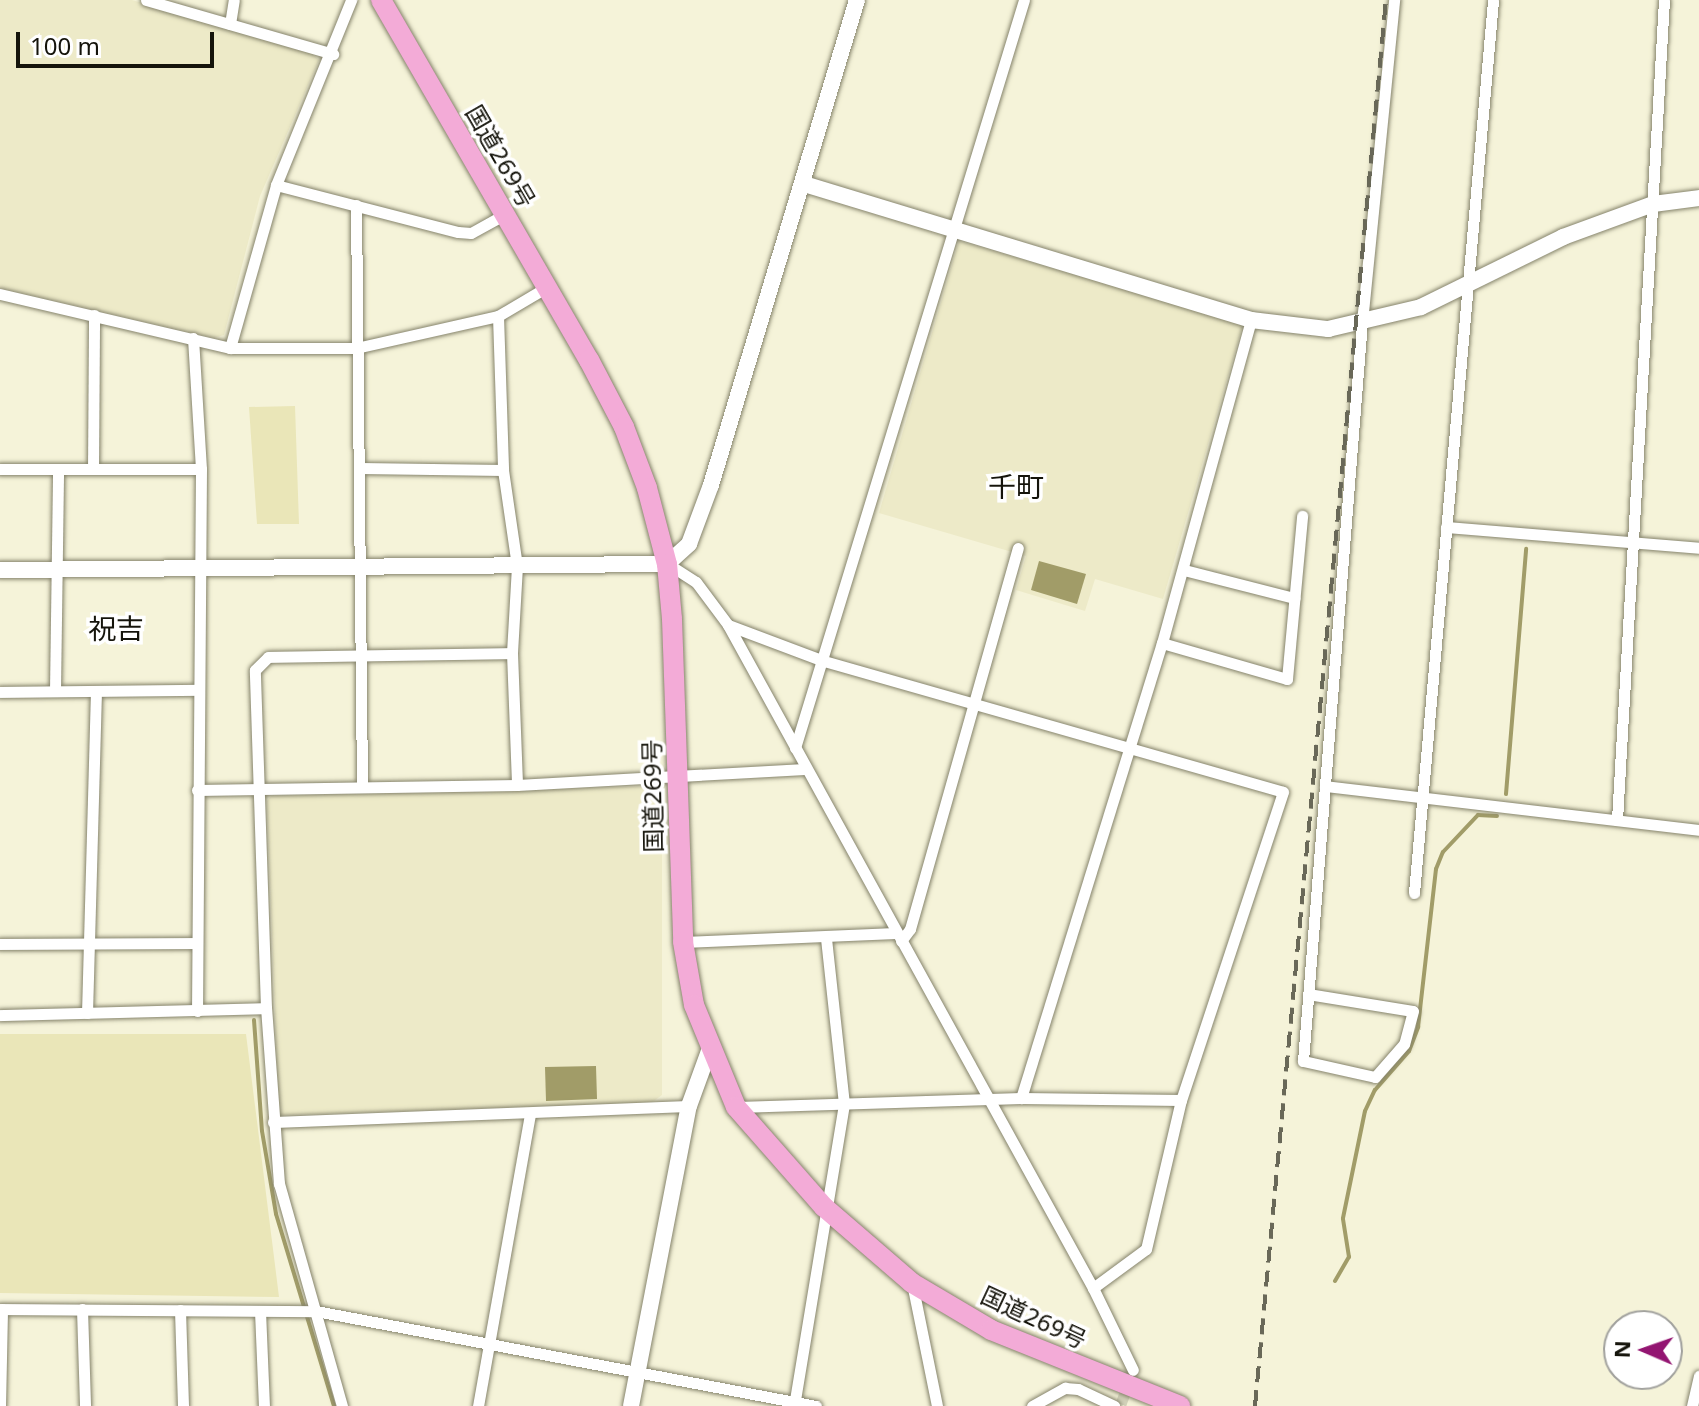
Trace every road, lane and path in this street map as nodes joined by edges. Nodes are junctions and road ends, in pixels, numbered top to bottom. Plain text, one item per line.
1 (146, 0) edge
2 (234, 0) edge
3 (351, 0) edge
4 (381, 0) edge
5 (857, 0) edge
6 (1024, 0) edge
7 (1394, 0) edge
8 (1493, 0) edge
9 (1664, 0) edge
10 (230, 24) junction
11 (333, 54) junction
12 (804, 184) junction
13 (276, 185) junction
14 (1699, 198) edge
15 (1653, 204) junction
16 (356, 205) junction
17 (505, 214) junction
18 (956, 231) junction
19 (547, 287) junction
20 (1468, 287) junction
21 (0, 294) edge
22 (94, 315) junction
23 (498, 316) junction
24 (1251, 320) junction
25 (1362, 322) junction
26 (193, 338) junction
27 (230, 348) junction
28 (356, 348) junction
29 (360, 468) junction
30 (0, 469) edge
31 (58, 469) junction
32 (93, 469) junction
33 (201, 469) junction
34 (503, 470) junction
35 (1302, 516) dead end
36 (1446, 527) junction
37 (1633, 542) junction
38 (1018, 548) dead end
39 (1699, 548) edge
40 (667, 564) junction
41 (517, 566) junction
42 (360, 567) junction
43 (54, 569) junction
44 (199, 569) junction
45 (0, 570) edge
46 (1184, 570) junction
47 (1294, 598) junction
48 (728, 625) junction
49 (1162, 643) junction
50 (512, 653) junction
51 (361, 657) junction
52 (824, 661) junction
53 (198, 690) junction
54 (55, 691) junction
55 (96, 691) junction
56 (0, 692) edge
57 (974, 703) junction
58 (1131, 746) junction
59 (795, 748) junction
60 (805, 769) junction
61 (676, 778) junction
62 (517, 785) junction
63 (1325, 786) junction
64 (362, 787) junction
65 (197, 790) junction
66 (257, 790) junction
67 (1423, 795) junction
68 (1617, 820) junction
69 (1699, 830) edge
70 (1414, 893) dead end
71 (826, 937) junction
72 (898, 937) junction
73 (683, 942) junction
74 (89, 943) junction
75 (197, 943) junction
76 (0, 944) edge
77 (1308, 994) junction
78 (266, 1008) junction
79 (197, 1011) junction
80 (87, 1013) junction
81 (0, 1015) edge
82 (709, 1051) junction
83 (1021, 1098) junction
84 (990, 1100) junction
85 (1181, 1100) junction
86 (844, 1104) junction
87 (689, 1106) junction
88 (736, 1107) junction
89 (530, 1114) junction
90 (273, 1122) junction
91 (824, 1207) junction
92 (912, 1283) junction
93 (1093, 1288) junction
94 (1, 1309) edge
95 (82, 1309) junction
96 (180, 1310) junction
97 (260, 1311) junction
98 (316, 1311) junction
99 (488, 1346) junction
100 (1133, 1370) dead end
101 (637, 1374) junction
102 (1699, 1376) edge
103 (795, 1404) edge
104 (1119, 1405) edge
105 (0, 1406) edge
106 (85, 1406) edge
107 (183, 1406) edge
108 (264, 1406) edge
109 (342, 1406) edge
110 (478, 1406) edge
111 (631, 1406) edge
112 (816, 1406) edge
113 (937, 1406) edge
114 (1032, 1406) edge
115 (1180, 1406) edge
116 (1692, 1406) edge

1 - 10 street
2 - 10 street
3 - 11 street
4 - 17 highway, 国道269号
5 - 12 street
6 - 18 street
7 - 25 street
8 - 20 street
9 - 15 street
10 - 11 street
11 - 13 street
12 - 18 street
12 - 40 street
13 - 16 street
13 - 27 street
14 - 15 street
15 - 20 street
15 - 37 street
16 - 17 street
16 - 28 street
17 - 19 highway, 国道269号
18 - 24 street
18 - 52 street
19 - 23 street
19 - 40 highway, 国道269号
20 - 25 street
20 - 36 street
21 - 22 street
22 - 26 street
22 - 32 street
23 - 28 street
23 - 34 street
24 - 25 street
24 - 46 street
25 - 63 street
26 - 27 street
26 - 33 street
27 - 28 street
28 - 29 street
29 - 34 street
29 - 42 street
30 - 31 street
31 - 32 street
31 - 43 street
32 - 33 street
33 - 44 street
34 - 41 street
35 - 47 street
36 - 37 street
36 - 67 street
37 - 39 street
37 - 68 street
38 - 57 street
40 - 41 street
40 - 48 street
40 - 61 highway, 国道269号
41 - 42 street
41 - 50 street
42 - 44 street
42 - 51 street
43 - 44 street
43 - 45 street
43 - 54 street
44 - 53 street
46 - 47 street
46 - 49 street
47 - 49 street
48 - 52 street
48 - 59 street
49 - 58 street
50 - 51 street
50 - 62 street
51 - 64 street
51 - 66 street
52 - 57 street
52 - 59 street
53 - 55 street
53 - 65 street
54 - 55 street
54 - 56 street
55 - 74 street
57 - 58 street
57 - 72 street
58 - 83 street
58 - 85 street
59 - 60 street
60 - 61 street
60 - 72 street
61 - 62 street
61 - 73 highway, 国道269号
62 - 64 street
63 - 67 street
63 - 77 street
64 - 66 street
65 - 66 street
65 - 75 street
66 - 78 street
67 - 68 street
67 - 70 street
68 - 69 street
71 - 72 street
71 - 73 street
71 - 86 street
72 - 84 street
73 - 82 highway, 国道269号
74 - 75 street
74 - 76 street
74 - 80 street
75 - 79 street
77 - 77 street
78 - 79 street
78 - 90 street
79 - 80 street
80 - 81 street
82 - 87 street
82 - 88 highway, 国道269号
83 - 84 street
83 - 85 street
84 - 86 street
84 - 93 street
85 - 93 street
86 - 88 street
86 - 91 street
87 - 89 street
87 - 101 street
88 - 91 highway, 国道269号
89 - 90 street
89 - 99 street
90 - 98 street
91 - 92 highway, 国道269号
91 - 103 street
92 - 113 street
92 - 115 highway, 国道269号
93 - 100 street
94 - 95 street
94 - 105 street
95 - 96 street
95 - 106 street
96 - 97 street
96 - 107 street
97 - 98 street
97 - 108 street
98 - 99 street
98 - 109 street
99 - 101 street
99 - 110 street
101 - 103 street
101 - 111 street
102 - 116 street
103 - 112 street
104 - 114 street

